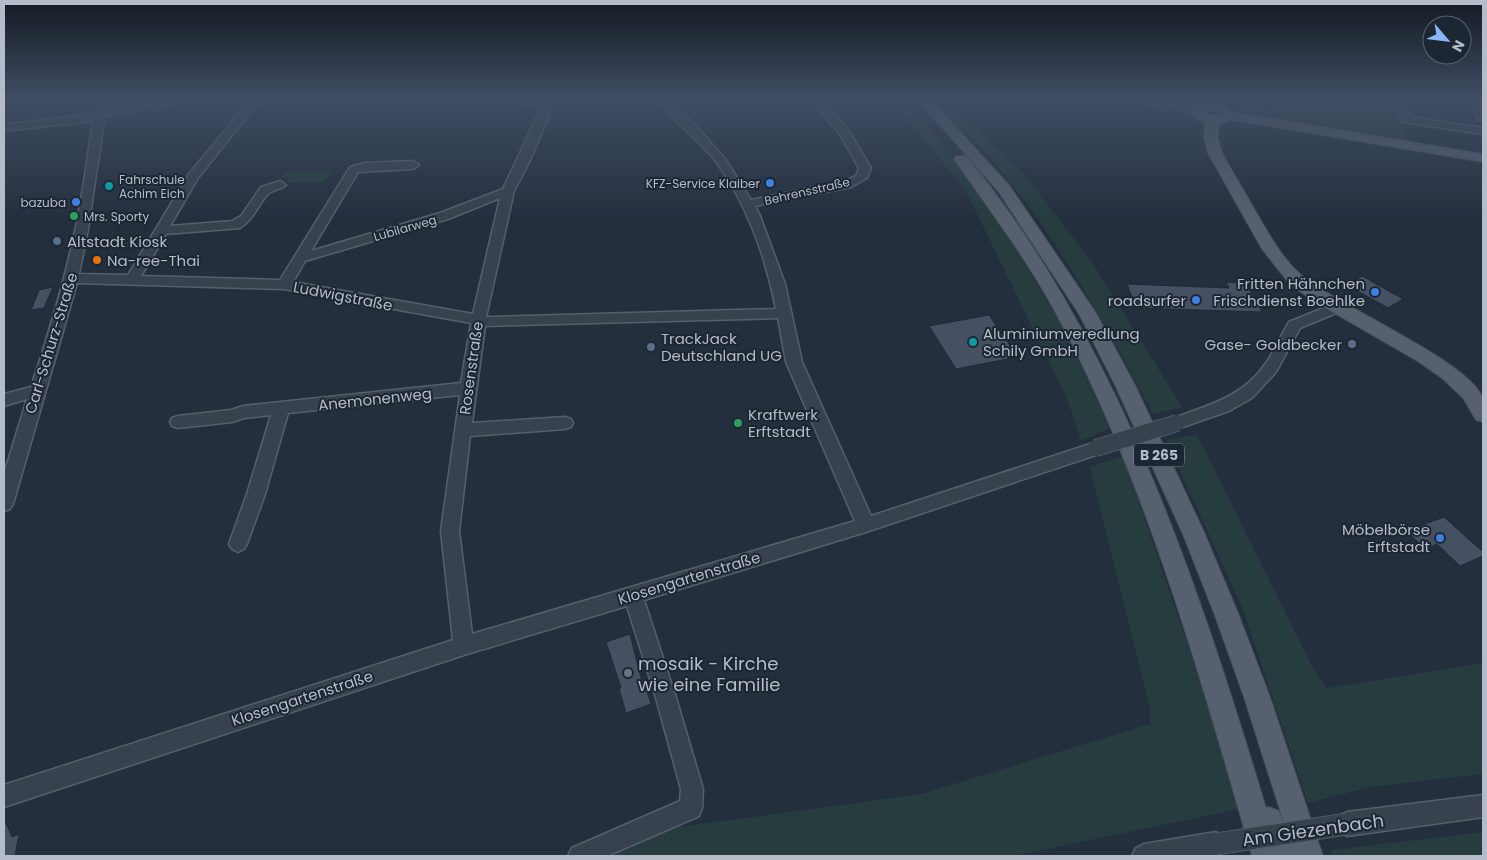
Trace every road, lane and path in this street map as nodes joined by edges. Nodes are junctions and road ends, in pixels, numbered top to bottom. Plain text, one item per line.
1 (95, 139) edge
2 (224, 139) edge
3 (532, 139) edge
4 (702, 139) edge
5 (848, 139) edge
6 (943, 139) edge
7 (960, 139) edge
8 (1211, 139) edge
9 (1371, 139) edge
10 (1483, 158) edge
11 (413, 165) dead end
12 (280, 185) dead end
13 (508, 191) junction
14 (748, 204) junction
15 (163, 230) junction
16 (301, 258) junction
17 (72, 280) junction
18 (132, 280) junction
19 (284, 285) junction
20 (1336, 308) junction
21 (783, 313) junction
22 (478, 322) junction
23 (469, 388) junction
24 (37, 390) junction
25 (4, 400) edge
26 (1482, 408) edge
27 (281, 409) junction
28 (178, 422) dead end
29 (565, 423) dead end
30 (462, 430) junction
31 (4, 504) edge
32 (866, 524) junction
33 (238, 544) dead end
34 (633, 595) junction
35 (464, 646) junction
36 (1210, 670) junction
37 (4, 796) edge
38 (1483, 806) edge
39 (580, 856) edge
40 (1144, 856) edge
41 (1266, 856) edge
42 (1282, 856) edge
43 (1309, 856) edge

1 - 17 street, Carl-Schurz-Straße
2 - 15 street
3 - 13 street, Rosenstraße
4 - 14 street, Behrensstraße
5 - 14 street, Behrensstraße
6 - 36 main road, B 265
7 - 43 main road, B 265
8 - 20 main road
9 - 10 main road
11 - 16 street
12 - 15 street
13 - 16 street, Lubilarweg
13 - 22 street, Rosenstraße
14 - 21 street, Behrensstraße
15 - 18 street
16 - 19 street
17 - 18 street, Ludwigstraße
17 - 24 street, Carl-Schurz-Straße
18 - 19 street, Ludwigstraße
19 - 22 street, Ludwigstraße
20 - 26 main road
20 - 32 street, Klosengartenstraße, bridge
21 - 22 street, Ludwigstraße
21 - 32 street, Behrensstraße
22 - 23 street, Rosenstraße
23 - 27 street, Anemonenweg
23 - 30 street, Rosenstraße
24 - 25 street
24 - 31 street, Carl-Schurz-Straße
27 - 28 street, Anemonenweg
27 - 33 street
29 - 30 street
30 - 35 street, Rosenstraße
32 - 34 street, Klosengartenstraße
34 - 35 street, Klosengartenstraße
34 - 39 street
35 - 37 street, Klosengartenstraße
36 - 41 main road, B 265
36 - 42 main road
38 - 40 street, Am Giezenbach, bridge

